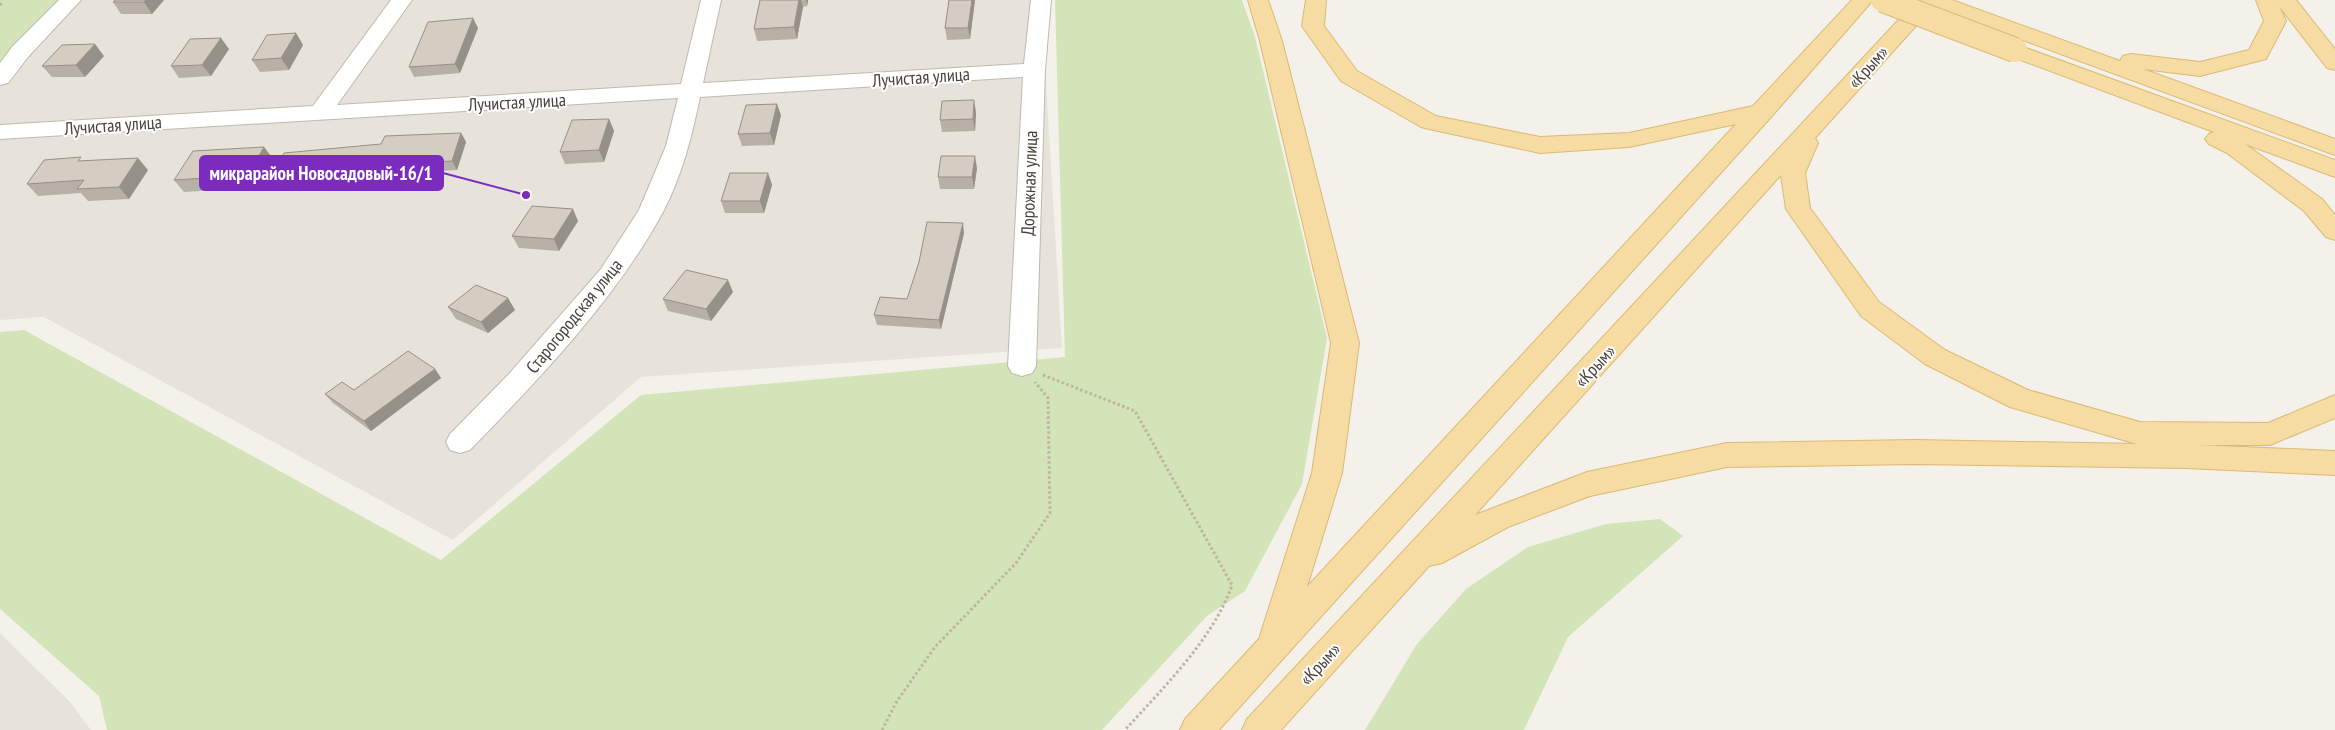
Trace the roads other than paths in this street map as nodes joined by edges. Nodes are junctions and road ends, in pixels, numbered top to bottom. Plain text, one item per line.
1 (71, 0) edge
2 (402, 0) edge
3 (711, 0) edge
4 (1041, 0) edge
5 (1258, 0) edge
6 (1316, 0) edge
7 (1863, 0) edge
8 (1883, 0) edge
9 (1928, 0) edge
10 (1933, 0) edge
11 (2266, 0) edge
12 (2285, 0) edge
13 (2021, 42) junction
14 (2074, 51) junction
15 (2335, 63) edge
16 (1034, 70) junction
17 (2087, 77) junction
18 (0, 78) edge
19 (689, 92) junction
20 (1764, 111) junction
21 (320, 112) junction
22 (1814, 127) junction
23 (0, 132) edge
24 (2335, 147) edge
25 (2335, 169) edge
26 (2335, 231) edge
27 (1022, 366) road end
28 (2335, 406) edge
29 (460, 442) dead end
30 (2335, 463) edge
31 (1412, 564) junction
32 (1272, 650) junction
33 (1197, 730) edge
34 (1260, 730) edge

1 - 18 street
2 - 21 street
3 - 19 street, Старогородская улица
4 - 16 street, Дорожная улица
5 - 32 main road
6 - 20 main road
7 - 20 main road
8 - 13 main road, bridge
9 - 22 main road, «Крым»
10 - 13 main road
11 - 14 main road
12 - 15 main road
13 - 14 main road
13 - 17 main road
14 - 24 main road
16 - 19 street, Лучистая улица
16 - 27 street, Дорожная улица
17 - 25 main road
17 - 26 main road
19 - 21 street, Лучистая улица
19 - 29 street, Старогородская улица
20 - 32 main road
21 - 23 street, Лучистая улица
22 - 28 main road
22 - 31 main road, «Крым»
30 - 31 main road
31 - 34 main road, «Крым»
32 - 33 main road

